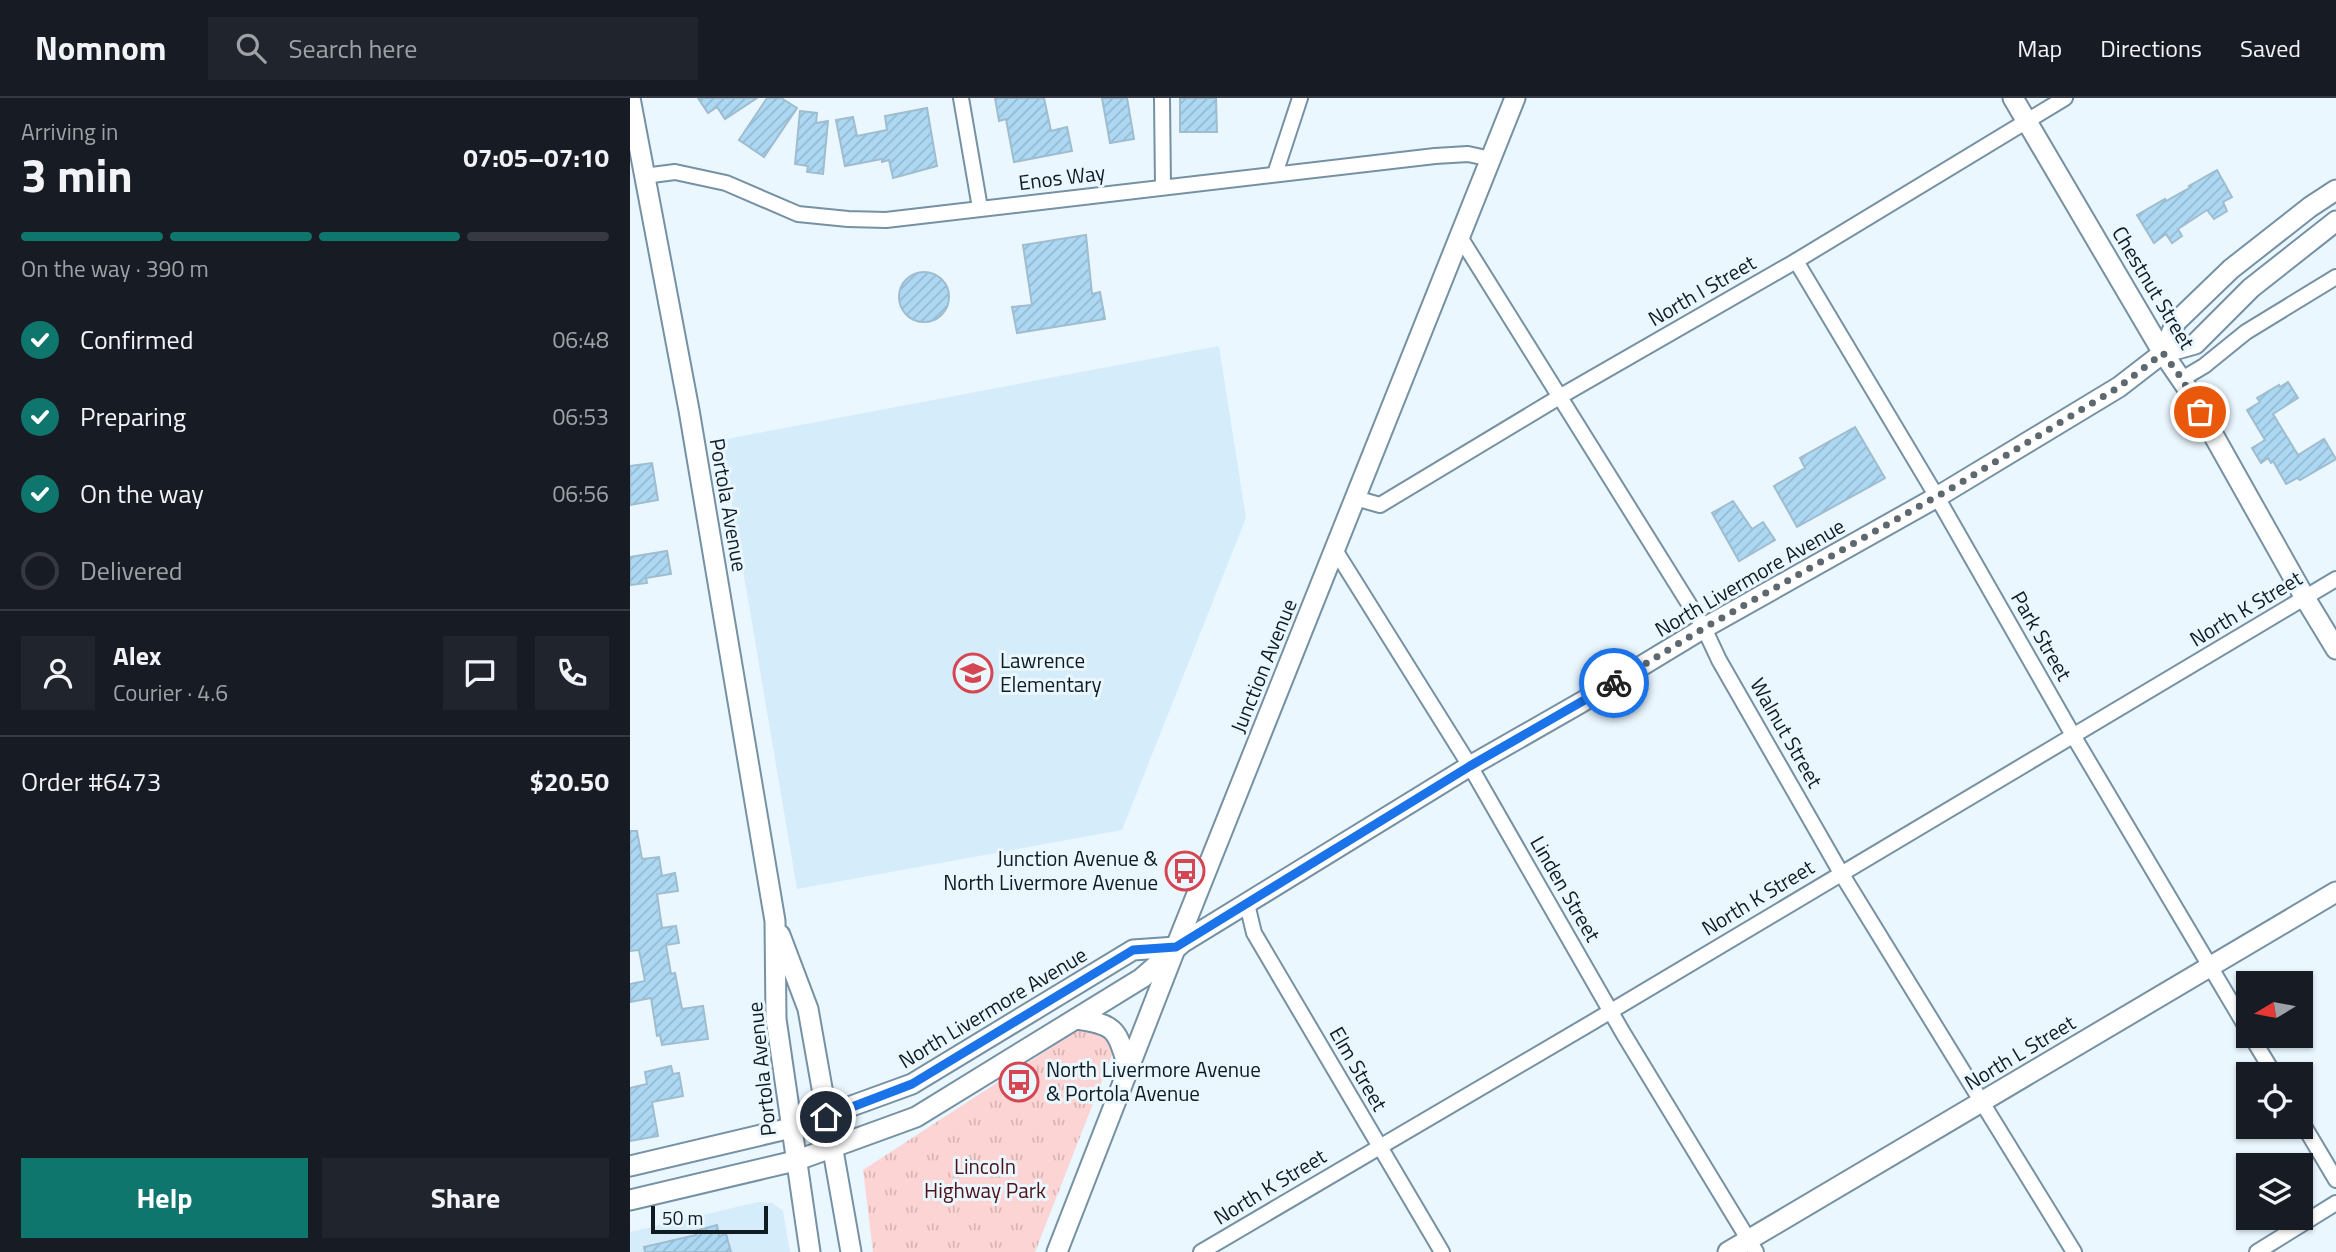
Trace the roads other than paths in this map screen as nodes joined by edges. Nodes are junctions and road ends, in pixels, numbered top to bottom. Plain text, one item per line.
1 (630, 98) edge
2 (961, 98) edge
3 (1162, 98) edge
4 (1300, 98) edge
5 (1515, 98) edge
6 (2013, 98) edge
7 (2065, 98) edge
8 (2027, 121) junction
9 (1491, 159) junction
10 (1275, 174) junction
11 (644, 176) junction
12 (1163, 187) junction
13 (2336, 190) edge
14 (979, 208) junction
15 (2336, 221) edge
16 (1460, 237) junction
17 (1796, 261) junction
18 (2336, 277) edge
19 (2163, 353) junction
20 (2182, 379) junction
21 (1561, 396) junction
22 (1937, 497) junction
23 (1355, 498) junction
24 (1335, 550) junction
25 (2336, 579) edge
26 (2305, 598) junction
27 (1704, 628) junction
28 (2336, 649) edge
29 (2074, 737) junction
30 (1470, 766) junction
31 (1841, 873) junction
32 (2336, 892) edge
33 (1247, 904) junction
34 (775, 921) junction
35 (1176, 947) junction
36 (2210, 967) junction
37 (1611, 1011) junction
38 (2236, 1011) edge
39 (1076, 1019) junction
40 (1129, 1069) junction
41 (1981, 1102) junction
42 (826, 1117) junction
43 (791, 1128) junction
44 (2312, 1139) edge
45 (1378, 1147) junction
46 (831, 1148) junction
47 (795, 1161) junction
48 (630, 1167) edge
49 (2336, 1180) edge
50 (630, 1200) edge
51 (2336, 1203) edge
52 (1753, 1246) edge
53 (810, 1252) edge
54 (851, 1252) edge
55 (1057, 1252) edge
56 (1201, 1252) edge
57 (1441, 1252) edge
58 (1728, 1252) edge
59 (2074, 1252) edge
60 (2257, 1252) edge

1 - 11 main road, Portola Avenue
2 - 14 street
3 - 12 street
4 - 10 street
5 - 9 main road, Junction Avenue
6 - 8 main road, Chestnut Street
7 - 8 street, North I Street
8 - 17 street, North I Street
8 - 19 main road, Chestnut Street
9 - 10 street, Enos Way
9 - 16 main road, Junction Avenue
10 - 12 street, Enos Way
11 - 14 street, Enos Way
11 - 34 main road, Portola Avenue
12 - 14 street, Enos Way
13 - 19 main road, North Livermore Avenue
15 - 19 main road, North Livermore Avenue
16 - 21 street, Walnut Street
16 - 23 main road, Junction Avenue
17 - 21 street, North I Street
17 - 22 street, Park Street
18 - 20 street
19 - 20 main road, Chestnut Street
19 - 22 main road, North Livermore Avenue
20 - 26 main road, Chestnut Street
21 - 23 street, North I Street
21 - 27 street, Walnut Street
22 - 27 main road, North Livermore Avenue
22 - 29 street, Park Street
23 - 24 main road, Junction Avenue
24 - 30 street, Linden Street
24 - 35 main road, Junction Avenue
25 - 26 street, North K Street
26 - 28 main road, Chestnut Street
26 - 29 street, North K Street
27 - 30 main road, North Livermore Avenue
27 - 31 street, Walnut Street
29 - 31 street, North K Street
29 - 36 street, Park Street
30 - 33 main road, North Livermore Avenue
30 - 37 street, Linden Street
31 - 37 street, North K Street
31 - 41 street, Walnut Street
32 - 36 main road, North L Street
33 - 35 main road, North Livermore Avenue
33 - 45 street, Elm Street
34 - 42 main road, Portola Avenue
34 - 43 main road, Portola Avenue
35 - 39 main road, North Livermore Avenue
35 - 40 main road, Junction Avenue
35 - 42 main road, North Livermore Avenue
36 - 38 street, Park Street
36 - 41 main road, North L Street
37 - 45 street, North K Street
37 - 52 street, Linden Street
39 - 40 main road
39 - 46 main road, North Livermore Avenue
40 - 55 main road, Junction Avenue
41 - 52 main road, North L Street
41 - 59 street, Walnut Street
42 - 43 main road, North Livermore Avenue
42 - 46 main road, Portola Avenue
43 - 47 main road, Portola Avenue
43 - 48 main road, North Livermore Avenue
44 - 49 street
45 - 56 street, North K Street
45 - 57 street, Elm Street
46 - 47 main road, North Livermore Avenue
46 - 54 main road, Portola Avenue
47 - 50 main road, North Livermore Avenue
47 - 53 main road, Portola Avenue
51 - 60 street
52 - 58 main road, North L Street

